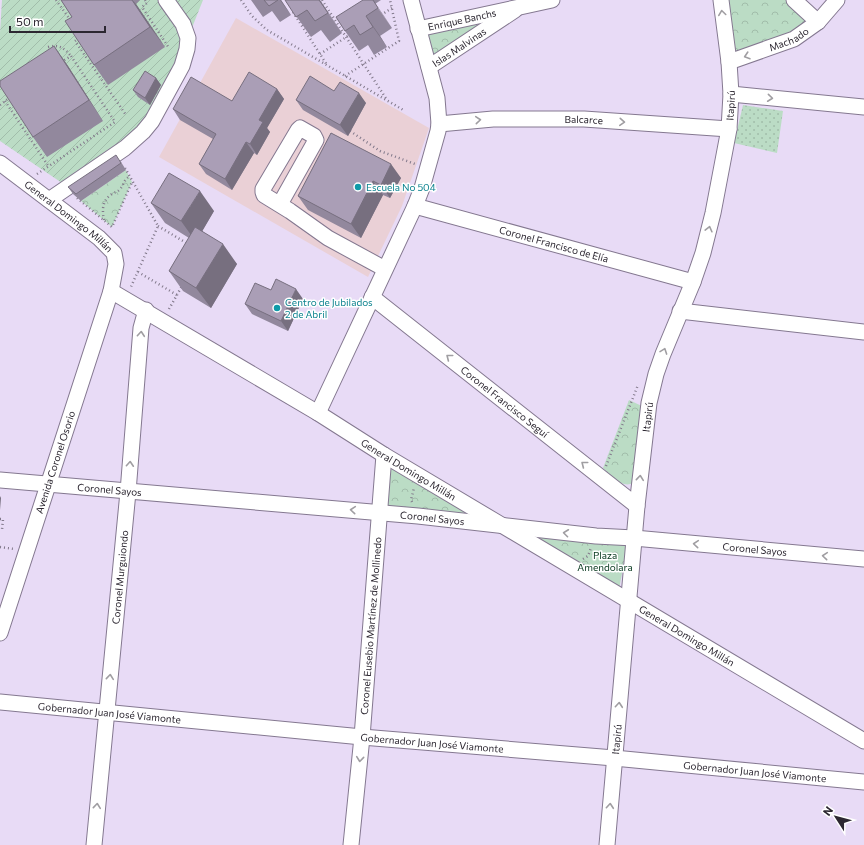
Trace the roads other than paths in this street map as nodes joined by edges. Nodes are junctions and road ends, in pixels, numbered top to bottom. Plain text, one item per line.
1 (166, 0) edge
2 (411, 0) edge
3 (552, 0) edge
4 (721, 0) edge
5 (794, 0) edge
6 (838, 0) edge
7 (525, 3) edge
8 (818, 22) junction
9 (418, 28) junction
10 (729, 62) junction
11 (429, 67) junction
12 (731, 94) junction
13 (864, 107) edge
14 (439, 124) junction
15 (728, 129) junction
16 (0, 163) edge
17 (49, 200) junction
18 (280, 204) junction
19 (415, 206) junction
20 (385, 269) junction
21 (693, 282) junction
22 (112, 291) junction
23 (372, 297) junction
24 (146, 310) junction
25 (680, 311) junction
26 (864, 332) edge
27 (318, 413) junction
28 (384, 455) junction
29 (0, 480) edge
30 (47, 485) junction
31 (128, 492) junction
32 (637, 506) junction
33 (380, 512) junction
34 (501, 525) junction
35 (634, 538) junction
36 (864, 559) edge
37 (629, 601) junction
38 (0, 633) edge
39 (0, 702) edge
40 (107, 712) junction
41 (362, 737) junction
42 (864, 741) edge
43 (614, 758) junction
44 (864, 782) edge
45 (94, 845) edge
46 (351, 845) edge
47 (607, 845) edge

1 - 17 street
2 - 9 street
3 - 7 street, Enrique Banchs
10 -> 4 street, Itapirú
5 - 8 street
6 - 8 street, Machado
7 - 9 street, Enrique Banchs
7 - 11 street, Islas Malvinas
8 -> 10 street, Machado
9 - 11 street
10 - 12 street, Itapirú
11 - 14 street
12 -> 13 street
12 - 15 street, Itapirú
14 -> 15 street, Balcarce
14 - 19 street
21 -> 15 street, Itapirú
16 - 17 street, General Domingo Millán
17 - 22 street, General Domingo Millán
18 - 18 street
18 - 20 street
19 - 20 street
19 - 21 street, Coronel Francisco de Elía
20 - 23 street
21 - 25 street, Itapirú
22 - 24 street, General Domingo Millán
22 - 30 street, Avenida Coronel Osorio
23 - 27 street
32 -> 23 street, Coronel Francisco Seguí
24 - 27 street, General Domingo Millán
31 -> 24 street, Coronel Murguiondo
25 - 26 street
32 -> 25 street, Itapirú
27 - 28 street, General Domingo Millán
28 - 33 street, Coronel Eusebio Martínez de Mollinedo
28 - 34 street, General Domingo Millán
29 - 30 street, Coronel Sayos
30 - 31 street, Coronel Sayos
30 - 38 street, Avenida Coronel Osorio
33 -> 31 street, Coronel Sayos
40 -> 31 street, Coronel Murguiondo
32 - 35 street, Itapirú
33 - 34 street, Coronel Sayos
33 - 41 street, Coronel Eusebio Martínez de Mollinedo
35 -> 34 street, Coronel Sayos
34 - 37 street, General Domingo Millán
36 -> 35 street, Coronel Sayos
35 - 37 street, Itapirú
37 - 42 street, General Domingo Millán
43 -> 37 street, Itapirú
39 - 40 street, Gobernador Juan José Viamonte
40 - 41 street, Gobernador Juan José Viamonte
45 -> 40 street, Coronel Murguiondo
41 - 43 street, Gobernador Juan José Viamonte
41 -> 46 street, Coronel Eusebio Martínez de Mollinedo
43 - 44 street, Gobernador Juan José Viamonte
47 -> 43 street, Itapirú

